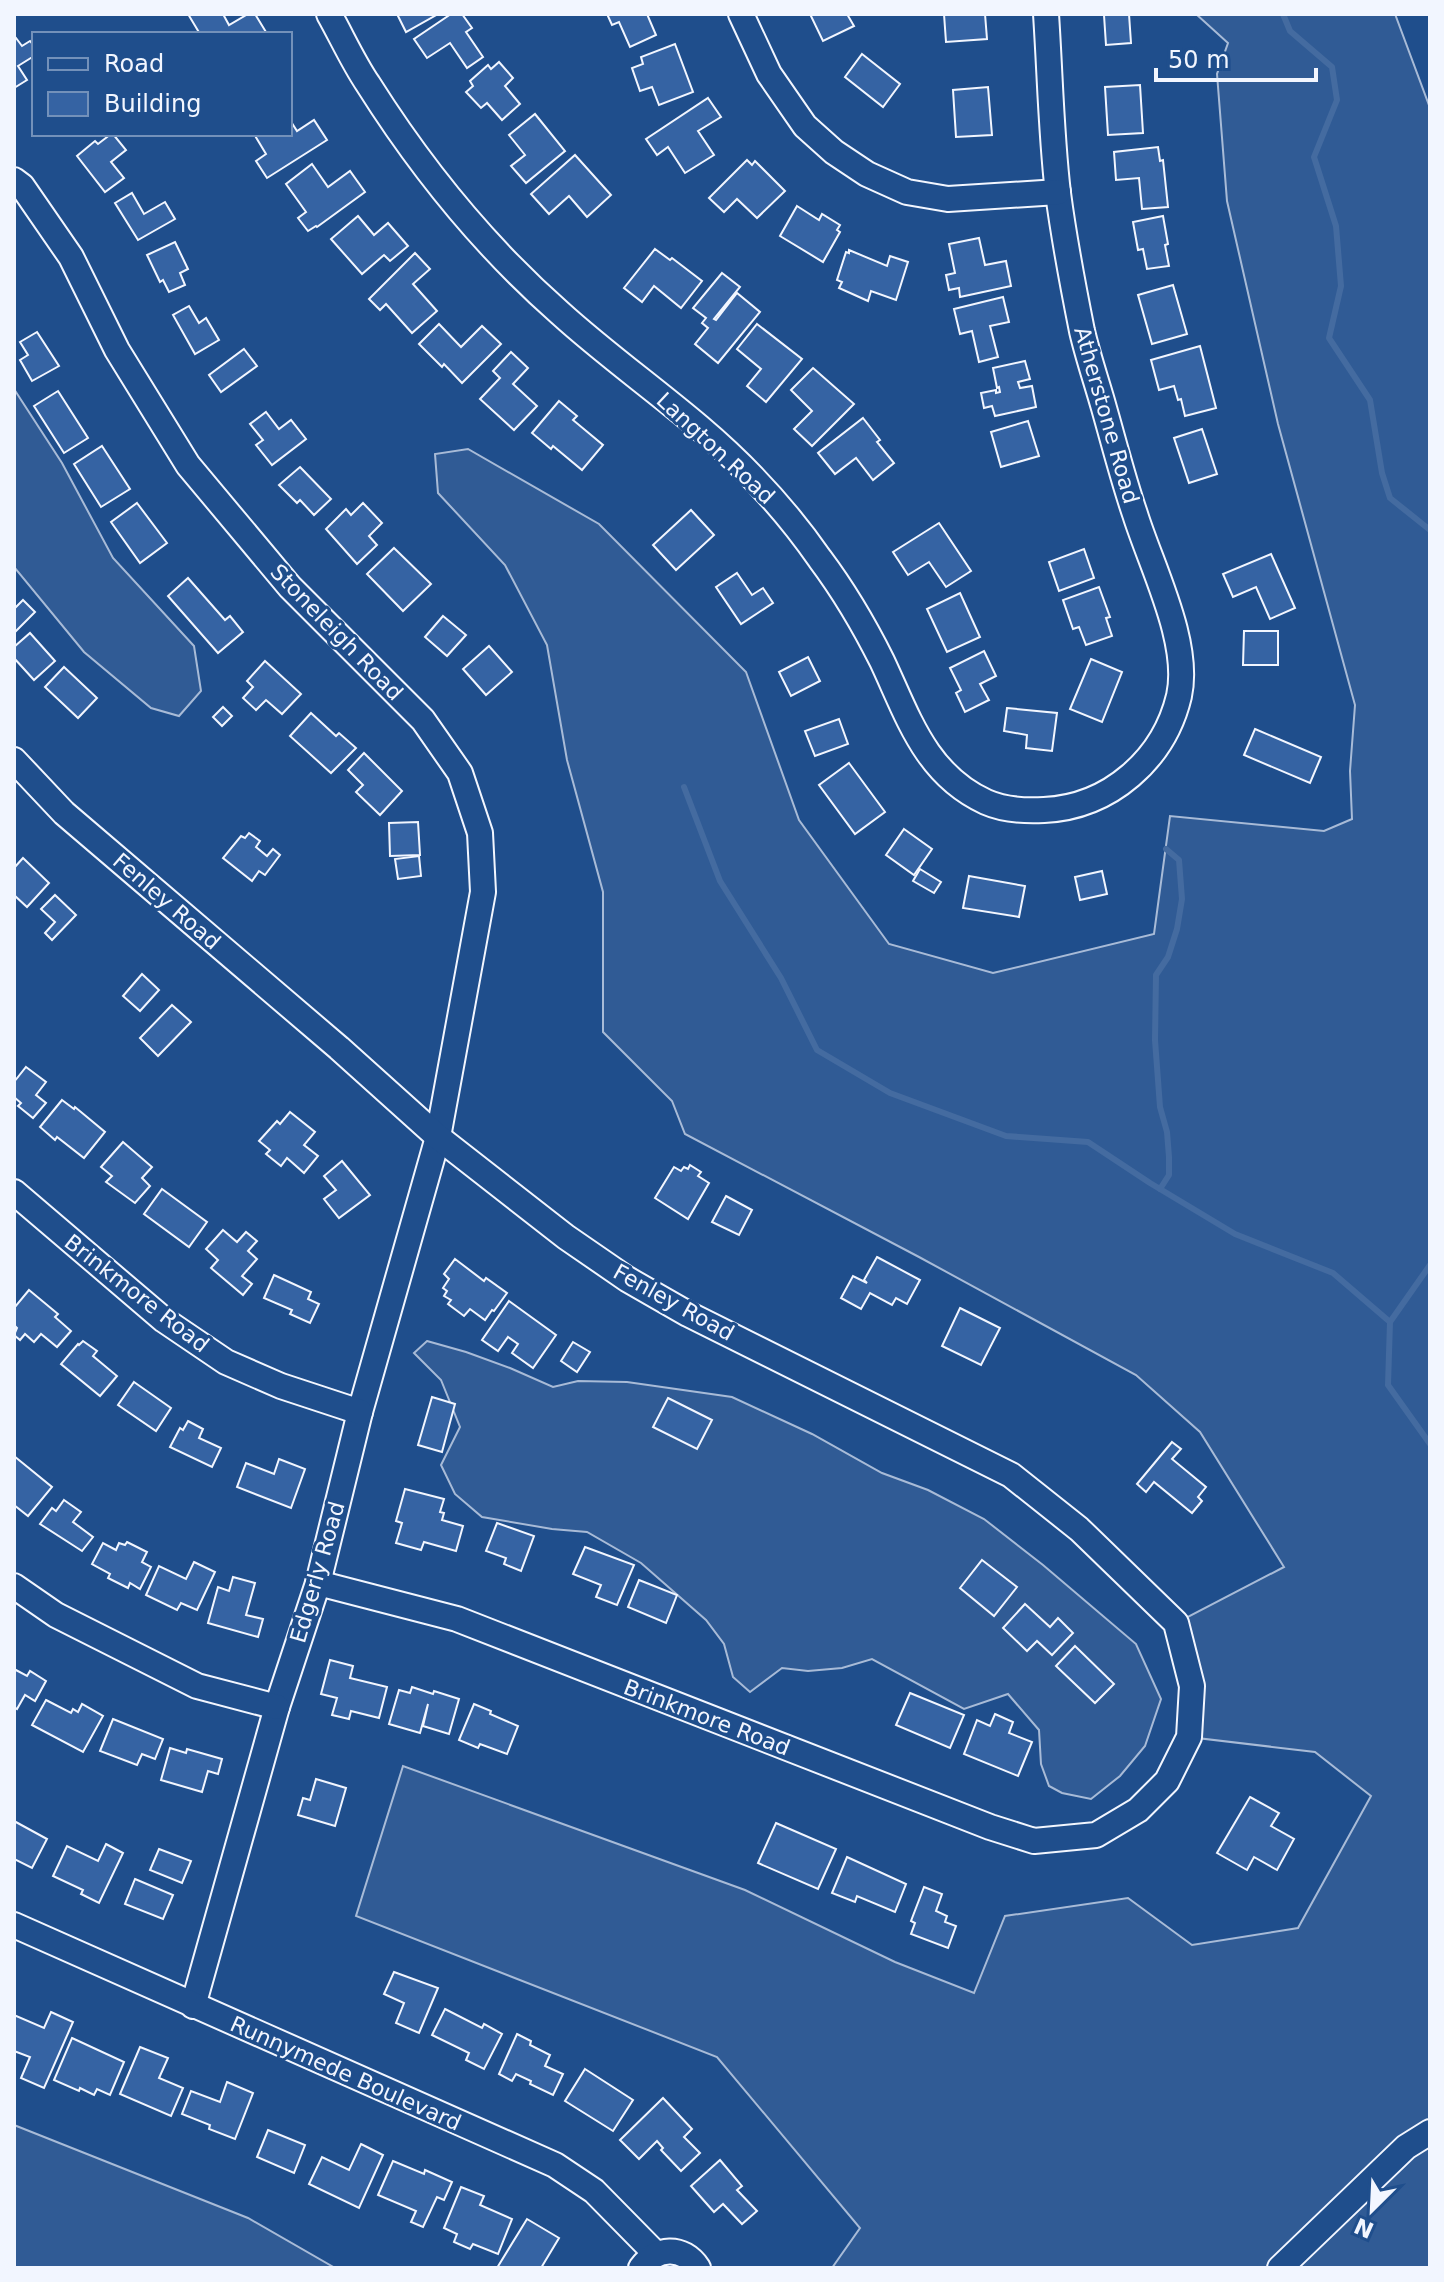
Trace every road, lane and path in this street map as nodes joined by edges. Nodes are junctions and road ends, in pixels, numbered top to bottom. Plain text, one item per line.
1 (329, 14) edge
2 (741, 14) edge
3 (1046, 14) edge
4 (14, 180) edge
5 (1058, 192) junction
6 (14, 760) edge
7 (1115, 787) joint
8 (438, 1137) junction
9 (14, 1192) edge
10 (360, 1412) junction
11 (318, 1583) junction
12 (14, 1586) edge
13 (277, 1707) junction
14 (1096, 1835) joint
15 (14, 1925) edge
16 (193, 2006) junction
17 (1430, 2132) edge
18 (648, 2261) edge
19 (698, 2268) edge
20 (1280, 2268) edge

1 - 7 street, Langton Road
2 - 5 street
3 - 5 street, Atherstone Road
4 - 8 street, Stoneleigh Road
5 - 7 street, Atherstone Road
6 - 8 street, Fenley Road
8 - 10 street, Edgerly Road
8 - 14 street, Fenley Road
9 - 10 street, Brinkmore Road
10 - 11 street, Edgerly Road
11 - 13 street, Edgerly Road
11 - 14 street, Brinkmore Road
12 - 13 street
13 - 16 street, Edgerly Road
15 - 16 street, Runnymede Boulevard
16 - 18 street, Runnymede Boulevard
17 - 20 street
18 - 19 street

